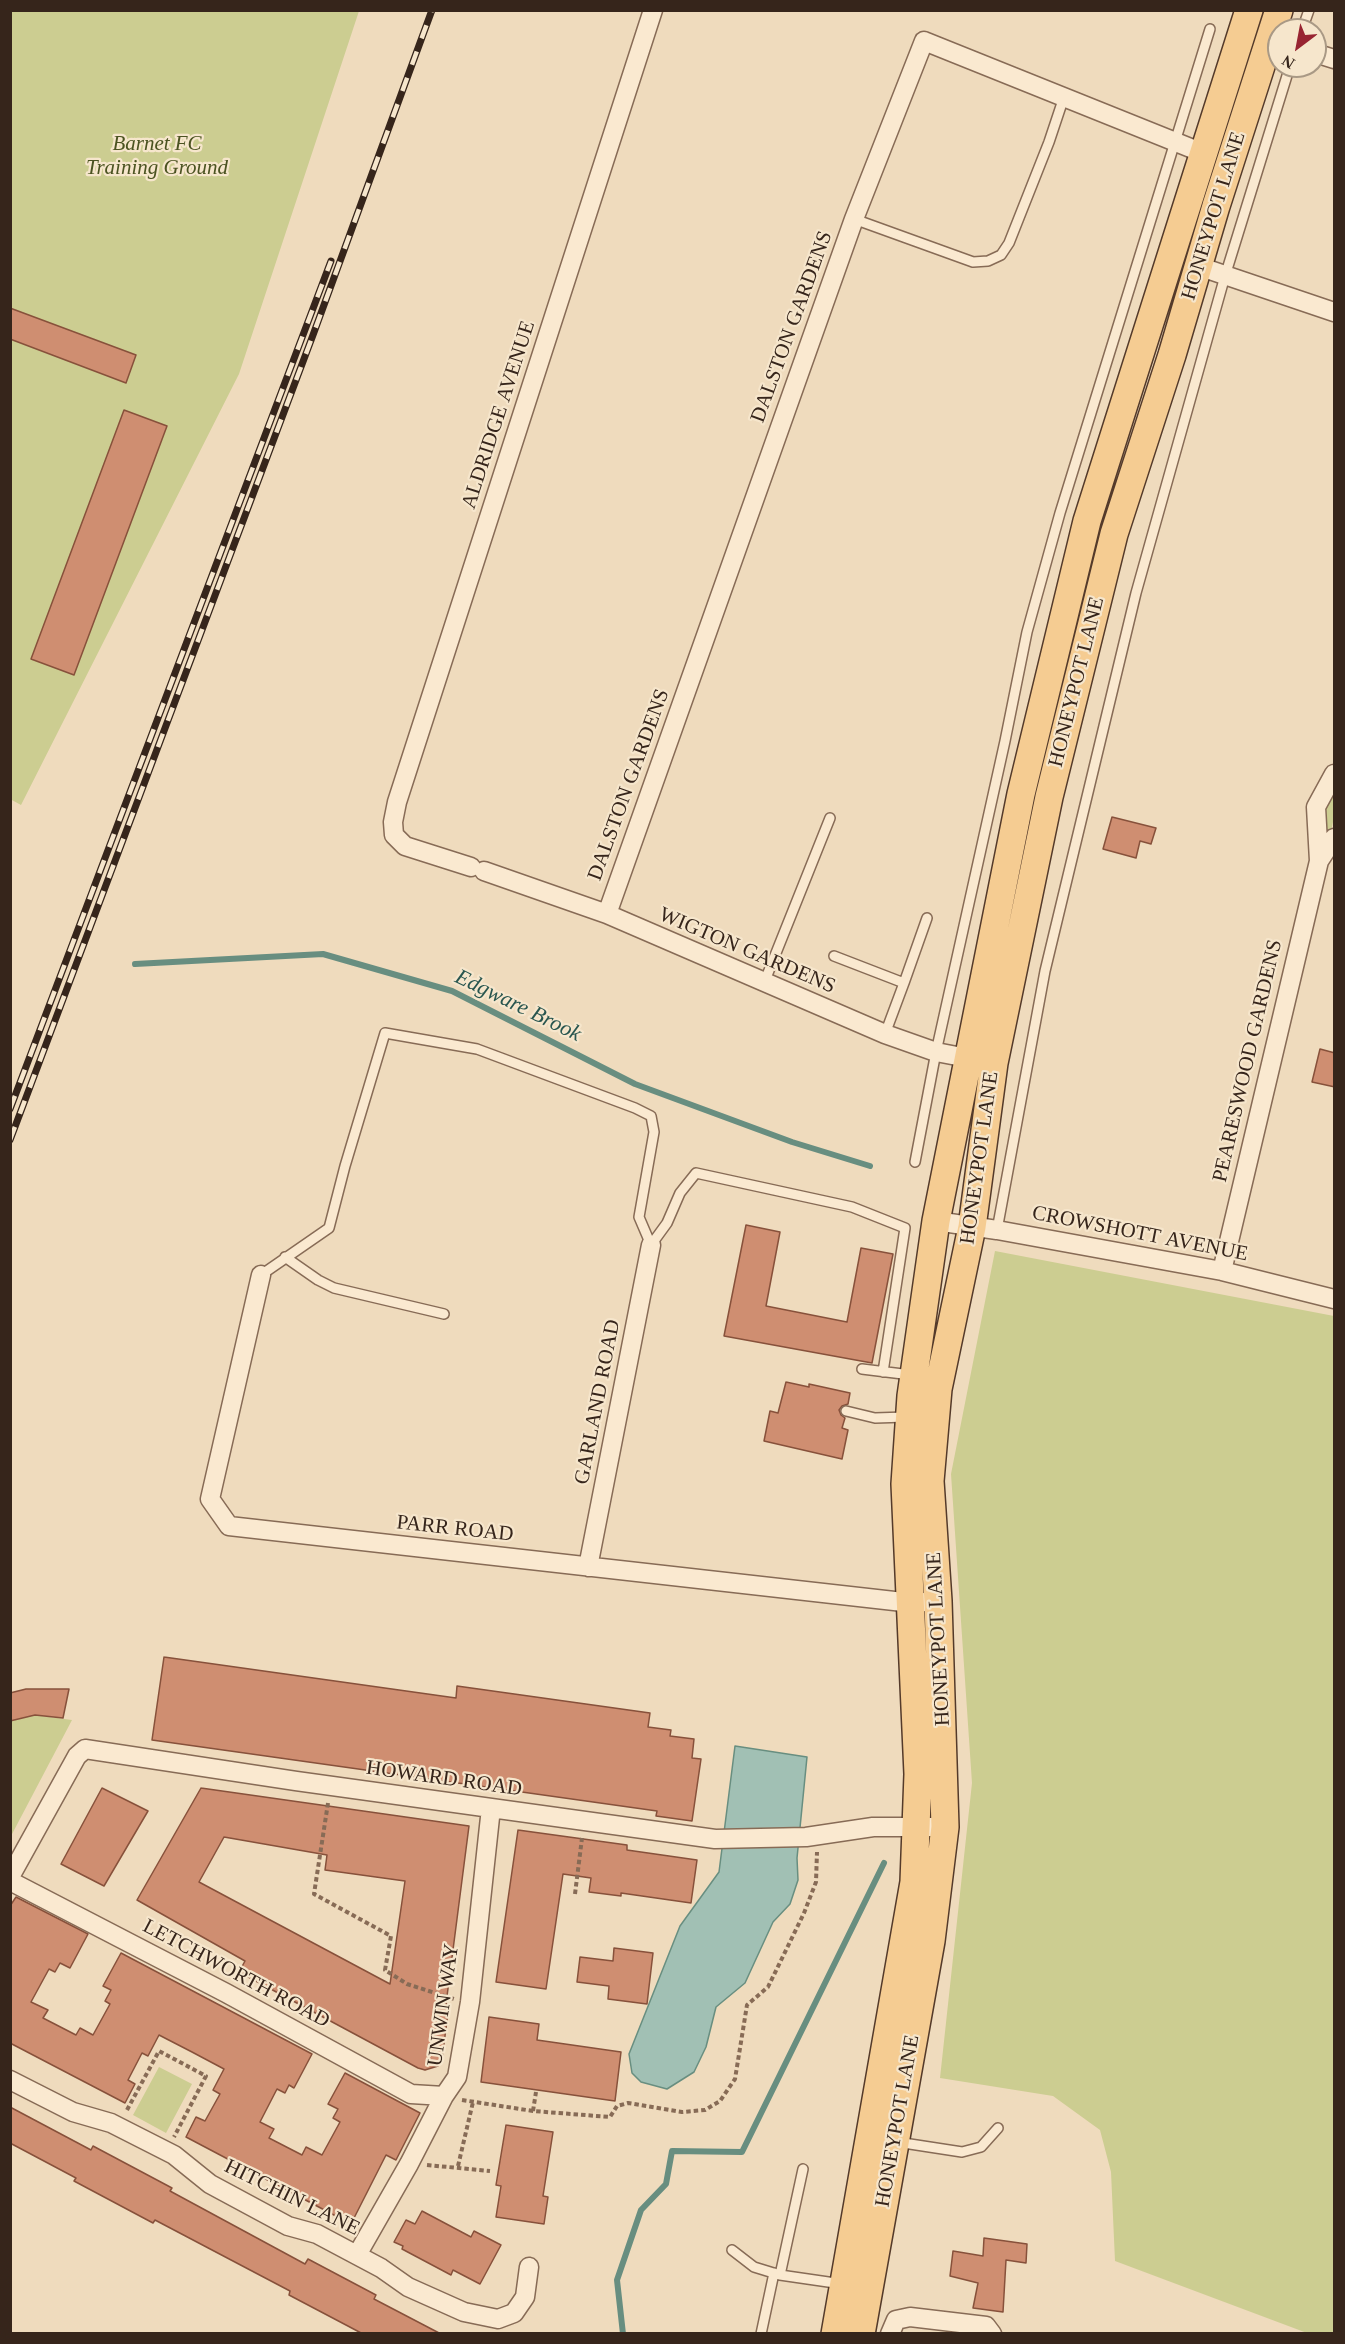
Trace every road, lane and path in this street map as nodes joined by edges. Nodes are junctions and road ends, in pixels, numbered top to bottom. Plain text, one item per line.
1 (653, 10) edge
2 (1248, 10) edge
3 (1280, 10) edge
4 (1210, 29) dead end
5 (1286, 78) edge
6 (1064, 97) junction
7 (1174, 142) junction
8 (1203, 153) junction
9 (854, 219) junction
10 (1198, 266) junction
11 (1225, 276) junction
12 (1335, 312) edge
13 (1073, 517) junction
14 (1335, 774) edge
15 (830, 818) dead end
16 (394, 835) joint
17 (1335, 838) edge
18 (1319, 861) junction
19 (607, 914) junction
20 (927, 918) dead end
21 (834, 956) dead end
22 (764, 983) junction
23 (904, 983) junction
24 (885, 1034) junction
25 (936, 1052) junction
26 (968, 1058) junction
27 (994, 1063) junction
28 (915, 1162) dead end
29 (936, 1221) junction
30 (985, 1228) junction
31 (651, 1245) junction
32 (285, 1257) junction
33 (1222, 1271) junction
34 (261, 1275) joint
35 (1335, 1299) edge
36 (444, 1314) dead end
37 (862, 1369) dead end
38 (882, 1372) junction
39 (927, 1377) junction
40 (846, 1412) dead end
41 (909, 1417) junction
42 (588, 1567) junction
43 (938, 1602) junction
44 (912, 1603) junction
45 (330, 1786) junction
46 (491, 1808) junction
47 (917, 1827) junction
48 (945, 1827) junction
49 (583, 1831) dead end
50 (811, 1842) junction
51 (10, 1877) edge
52 (10, 1881) edge
53 (575, 1894) dead end
54 (470, 2002) junction
55 (10, 2080) edge
56 (536, 2092) dead end
57 (444, 2096) junction
58 (473, 2102) junction
59 (533, 2111) junction
60 (118, 2127) junction
61 (998, 2128) dead end
62 (894, 2141) junction
63 (166, 2151) junction
64 (409, 2164) junction
65 (458, 2166) junction
66 (803, 2169) dead end
67 (490, 2171) dead end
68 (732, 2250) dead end
69 (357, 2255) junction
70 (529, 2267) dead end
71 (777, 2274) junction
72 (843, 2284) junction
73 (761, 2334) edge
74 (836, 2334) edge
75 (861, 2334) edge
76 (890, 2334) edge
77 (992, 2334) edge

1 - 16 street, ALDRIDGE AVENUE
2 - 8 main road, HONEYPOT LANE
3 - 10 main road, HONEYPOT LANE
4 - 7 lane
5 - 11 lane
6 - 7 street, DALSTON GARDENS
6 - 9 lane
6 - 9 street, DALSTON GARDENS
7 - 8 street, DALSTON GARDENS
7 - 13 lane
8 - 13 main road, HONEYPOT LANE
9 - 19 street, DALSTON GARDENS
10 - 11 street
10 - 27 main road, HONEYPOT LANE
11 - 12 street
11 - 30 lane
13 - 25 lane
13 - 26 main road, HONEYPOT LANE
14 - 18 street, PEARESWOOD GARDENS
15 - 22 lane
16 - 19 street, WIGTON GARDENS
17 - 18 street, PEARESWOOD GARDENS
18 - 33 street, PEARESWOOD GARDENS
19 - 22 street, WIGTON GARDENS
20 - 23 lane
21 - 23 lane
22 - 24 street, WIGTON GARDENS
23 - 24 lane
24 - 25 street, WIGTON GARDENS
25 - 26 street, WIGTON GARDENS
25 - 28 lane
26 - 27 street, WIGTON GARDENS
26 - 29 main road, HONEYPOT LANE
27 - 30 main road, HONEYPOT LANE
29 - 30 street, CROWSHOTT AVENUE
29 - 39 main road, HONEYPOT LANE
30 - 33 street, CROWSHOTT AVENUE
30 - 39 main road, HONEYPOT LANE
31 - 32 lane
31 - 38 lane
31 - 42 street, GARLAND ROAD
32 - 34 lane
32 - 36 lane
33 - 35 street, CROWSHOTT AVENUE
34 - 42 street, PARR ROAD
37 - 38 lane
38 - 39 lane
39 - 41 main road, HONEYPOT LANE
39 - 43 main road, HONEYPOT LANE
40 - 41 lane
41 - 44 main road, HONEYPOT LANE
42 - 44 street, PARR ROAD
43 - 44 street, PARR ROAD
43 - 48 main road, HONEYPOT LANE
44 - 47 main road, HONEYPOT LANE
45 - 46 street, HOWARD ROAD
45 - 51 street, HOWARD ROAD
45 - 54 path
46 - 50 street, HOWARD ROAD
46 - 54 street, UNWIN WAY
47 - 48 street, HOWARD ROAD
47 - 50 street, HOWARD ROAD
47 - 72 main road, HONEYPOT LANE
48 - 62 main road, HONEYPOT LANE
49 - 53 path
50 - 59 path
52 - 57 street, LETCHWORTH ROAD
54 - 57 street, UNWIN WAY
55 - 60 street, HITCHIN LANE
56 - 59 path
57 - 58 path
57 - 64 street, UNWIN WAY
58 - 59 path
58 - 65 path
60 - 63 street, HITCHIN LANE
60 - 63 path
61 - 62 lane
62 - 75 main road, HONEYPOT LANE
63 - 69 street, HITCHIN LANE
64 - 65 path
64 - 69 street, UNWIN WAY
65 - 67 path
66 - 71 lane
68 - 71 lane
69 - 70 street, HITCHIN LANE
71 - 72 lane
71 - 73 lane
72 - 74 main road, HONEYPOT LANE
76 - 77 street

